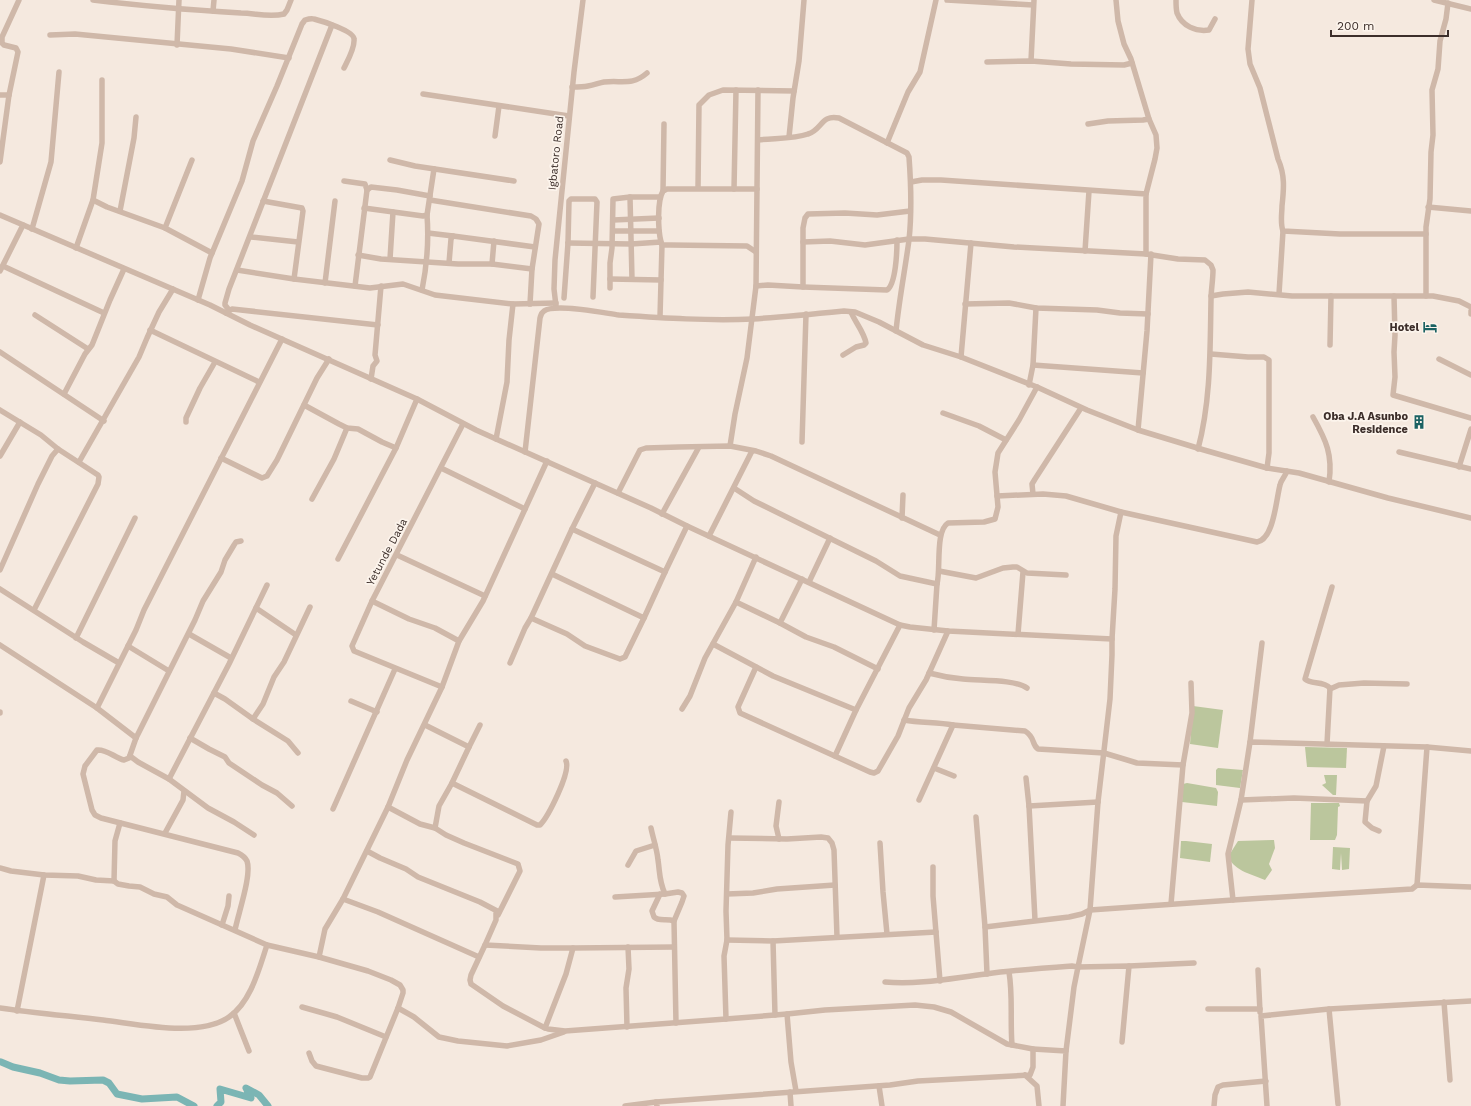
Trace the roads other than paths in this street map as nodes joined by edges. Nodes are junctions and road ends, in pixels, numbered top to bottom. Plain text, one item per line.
1 (19, 0) edge
2 (93, 0) edge
3 (179, 0) edge
4 (214, 0) edge
5 (291, 0) edge
6 (583, 0) edge
7 (804, 0) edge
8 (936, 0) edge
9 (947, 0) edge
10 (1116, 0) edge
11 (1176, 0) edge
12 (1252, 0) edge
13 (1434, 0) edge
14 (140, 3) edge
15 (1033, 3) edge
16 (1448, 3) junction
17 (179, 9) junction
18 (1471, 9) edge
19 (213, 12) junction
20 (1215, 19) dead end
21 (332, 25) junction
22 (50, 35) dead end
23 (177, 45) junction
24 (289, 58) junction
25 (1031, 61) junction
26 (987, 62) dead end
27 (1132, 63) junction
28 (344, 68) dead end
29 (59, 72) dead end
30 (647, 73) dead end
31 (102, 80) dead end
32 (572, 87) junction
33 (736, 90) junction
34 (758, 90) junction
35 (794, 91) junction
36 (423, 94) dead end
37 (0, 95) edge
38 (9, 95) junction
39 (499, 106) junction
40 (136, 116) dead end
41 (569, 116) junction
42 (1149, 119) junction
43 (664, 124) dead end
44 (1088, 124) dead end
45 (495, 136) dead end
46 (789, 137) junction
47 (2, 140) edge
48 (758, 140) junction
49 (887, 143) junction
50 (192, 160) dead end
51 (390, 160) dead end
52 (0, 162) edge
53 (434, 169) junction
54 (344, 181) dead end
55 (514, 181) dead end
56 (911, 182) junction
57 (698, 188) junction
58 (734, 189) junction
59 (757, 189) junction
60 (367, 190) junction
61 (663, 191) junction
62 (1089, 191) junction
63 (1146, 194) junction
64 (630, 197) junction
65 (660, 197) junction
66 (430, 198) junction
67 (93, 200) junction
68 (263, 201) junction
69 (335, 201) dead end
70 (1428, 207) junction
71 (364, 208) junction
72 (1471, 210) edge
73 (120, 211) junction
74 (910, 211) junction
75 (393, 212) junction
76 (0, 215) edge
77 (427, 215) junction
78 (659, 218) junction
79 (613, 220) junction
80 (631, 220) junction
81 (23, 225) junction
82 (165, 228) junction
83 (32, 229) junction
84 (613, 231) junction
85 (631, 231) junction
86 (659, 231) junction
87 (1283, 231) junction
88 (428, 233) junction
89 (1426, 234) junction
90 (453, 236) junction
91 (251, 237) junction
92 (756, 238) junction
93 (909, 239) junction
94 (897, 240) junction
95 (494, 241) junction
96 (298, 242) junction
97 (803, 242) junction
98 (568, 243) junction
99 (612, 243) junction
100 (661, 243) junction
101 (971, 243) junction
102 (596, 244) junction
103 (631, 244) junction
104 (747, 246) junction
105 (535, 247) junction
106 (76, 248) junction
107 (1085, 251) junction
108 (756, 252) junction
109 (212, 253) junction
110 (1148, 254) junction
111 (358, 255) junction
112 (390, 259) junction
113 (427, 262) junction
114 (449, 263) junction
115 (492, 264) junction
116 (124, 268) junction
117 (1, 269) edge
118 (532, 269) junction
119 (237, 270) junction
120 (294, 279) junction
121 (610, 279) junction
122 (632, 279) junction
123 (661, 280) junction
124 (325, 283) junction
125 (355, 286) junction
126 (381, 286) junction
127 (756, 286) junction
128 (610, 288) dead end
129 (803, 288) junction
130 (173, 289) junction
131 (422, 290) junction
132 (1279, 294) junction
133 (1211, 296) junction
134 (1331, 296) junction
135 (1394, 296) junction
136 (1426, 296) junction
137 (593, 297) dead end
138 (564, 298) dead end
139 (198, 300) junction
140 (513, 304) junction
141 (530, 304) junction
142 (965, 304) junction
143 (556, 306) junction
144 (1471, 307) edge
145 (1036, 308) junction
146 (1471, 311) edge
147 (227, 312) junction
148 (851, 312) junction
149 (104, 313) junction
150 (806, 314) junction
151 (1148, 314) junction
152 (1471, 314) edge
153 (35, 315) dead end
154 (660, 317) junction
155 (752, 319) junction
156 (378, 325) junction
157 (150, 330) junction
158 (896, 331) junction
159 (282, 339) junction
160 (1330, 345) dead end
161 (88, 349) junction
162 (0, 352) edge
163 (1211, 354) junction
164 (843, 355) dead end
165 (961, 357) junction
166 (329, 359) junction
167 (1439, 359) dead end
168 (216, 362) junction
169 (1033, 365) junction
170 (1143, 373) junction
171 (1471, 375) edge
172 (371, 379) junction
173 (259, 382) junction
174 (1029, 385) junction
175 (1037, 387) junction
176 (64, 394) junction
177 (417, 399) junction
178 (304, 405) junction
179 (1081, 408) junction
180 (0, 410) edge
181 (943, 413) dead end
182 (1313, 417) dead end
183 (1471, 418) edge
184 (104, 421) junction
185 (20, 422) junction
186 (186, 422) dead end
187 (463, 424) junction
188 (348, 428) junction
189 (1471, 429) edge
190 (1138, 430) junction
191 (496, 439) junction
192 (1006, 440) junction
193 (802, 442) dead end
194 (730, 446) junction
195 (700, 447) junction
196 (396, 448) junction
197 (58, 449) junction
198 (1198, 449) junction
199 (752, 451) junction
200 (524, 452) junction
201 (1399, 452) dead end
202 (0, 456) edge
203 (221, 458) junction
204 (547, 461) junction
205 (79, 462) junction
206 (1459, 467) junction
207 (441, 468) junction
208 (1267, 468) junction
209 (1471, 469) edge
210 (1287, 471) junction
211 (1329, 482) junction
212 (595, 483) junction
213 (734, 488) junction
214 (618, 493) junction
215 (1033, 494) junction
216 (903, 495) dead end
217 (997, 496) junction
218 (312, 498) dead end
219 (525, 509) junction
220 (1121, 512) junction
221 (662, 514) junction
222 (135, 518) dead end
223 (902, 518) junction
224 (1471, 518) edge
225 (687, 526) junction
226 (572, 529) junction
227 (940, 535) junction
228 (709, 536) junction
229 (830, 538) junction
230 (241, 541) dead end
231 (397, 555) junction
232 (756, 557) junction
233 (338, 559) dead end
234 (0, 570) edge
235 (939, 571) junction
236 (665, 572) junction
237 (1023, 572) junction
238 (552, 574) junction
239 (1066, 575) dead end
240 (802, 579) junction
241 (809, 582) junction
242 (937, 584) junction
243 (267, 585) dead end
244 (1332, 587) dead end
245 (0, 589) edge
246 (485, 596) junction
247 (372, 601) junction
248 (736, 602) junction
249 (310, 607) dead end
250 (256, 608) junction
251 (34, 610) junction
252 (531, 618) junction
253 (644, 618) junction
254 (780, 624) junction
255 (900, 625) junction
256 (934, 630) junction
257 (948, 631) junction
258 (188, 634) junction
259 (1018, 634) junction
260 (296, 635) junction
261 (76, 638) junction
262 (1112, 639) junction
263 (459, 641) junction
264 (1262, 643) dead end
265 (713, 644) junction
266 (0, 645) edge
267 (128, 646) junction
268 (231, 658) junction
269 (119, 663) junction
270 (510, 663) dead end
271 (756, 667) junction
272 (395, 669) junction
273 (878, 669) junction
274 (169, 671) junction
275 (929, 673) junction
276 (1191, 683) dead end
277 (1407, 684) dead end
278 (442, 687) junction
279 (1027, 688) dead end
280 (1330, 689) junction
281 (214, 693) junction
282 (351, 700) dead end
283 (97, 708) junction
284 (682, 709) dead end
285 (856, 710) junction
286 (377, 712) junction
287 (253, 718) junction
288 (904, 720) junction
289 (480, 724) dead end
290 (425, 725) junction
291 (953, 725) junction
292 (136, 738) junction
293 (190, 738) junction
294 (1250, 742) junction
295 (1327, 744) junction
296 (1384, 746) junction
297 (469, 747) junction
298 (1427, 748) junction
299 (1471, 751) edge
300 (298, 753) dead end
301 (1104, 753) junction
302 (130, 756) junction
303 (835, 756) junction
304 (566, 761) dead end
305 (1183, 765) junction
306 (934, 768) junction
307 (954, 776) dead end
308 (1026, 778) dead end
309 (169, 779) junction
310 (452, 783) junction
311 (184, 791) junction
312 (919, 800) dead end
313 (1241, 800) junction
314 (1367, 801) junction
315 (779, 802) dead end
316 (1098, 802) junction
317 (292, 806) dead end
318 (1030, 806) junction
319 (388, 807) junction
320 (333, 809) dead end
321 (731, 812) dead end
322 (976, 817) dead end
323 (120, 823) junction
324 (435, 828) junction
325 (651, 828) dead end
326 (1380, 832) dead end
327 (165, 833) junction
328 (254, 835) dead end
329 (729, 838) junction
330 (779, 839) junction
331 (880, 843) dead end
332 (655, 845) junction
333 (367, 851) junction
334 (628, 865) dead end
335 (932, 867) dead end
336 (0, 868) edge
337 (44, 875) junction
338 (114, 880) junction
339 (1417, 885) junction
340 (835, 886) junction
341 (1471, 887) edge
342 (663, 894) junction
343 (727, 894) junction
344 (229, 896) dead end
345 (615, 897) dead end
346 (343, 899) junction
347 (1233, 900) junction
348 (1171, 904) junction
349 (1090, 910) junction
350 (497, 917) junction
351 (1035, 920) junction
352 (674, 921) junction
353 (222, 925) junction
354 (985, 927) junction
355 (235, 930) junction
356 (936, 932) junction
357 (887, 934) junction
358 (837, 937) junction
359 (727, 940) junction
360 (772, 941) junction
361 (267, 945) junction
362 (485, 945) junction
363 (628, 947) junction
364 (674, 947) junction
365 (573, 948) junction
366 (319, 957) junction
367 (479, 957) junction
368 (1194, 963) dead end
369 (1129, 966) junction
370 (1078, 967) junction
371 (1258, 970) dead end
372 (1009, 972) junction
373 (987, 974) junction
374 (940, 981) junction
375 (885, 982) dead end
376 (1471, 1000) edge
377 (1444, 1002) junction
378 (302, 1007) dead end
379 (0, 1008) edge
380 (398, 1008) junction
381 (1208, 1009) dead end
382 (1260, 1009) junction
383 (1329, 1009) junction
384 (17, 1011) junction
385 (234, 1013) junction
386 (787, 1014) junction
387 (775, 1015) junction
388 (1260, 1016) junction
389 (726, 1019) junction
390 (676, 1023) junction
391 (627, 1027) junction
392 (545, 1028) junction
393 (565, 1031) junction
394 (386, 1037) junction
395 (1122, 1042) dead end
396 (1012, 1045) junction
397 (1033, 1049) junction
398 (249, 1051) dead end
399 (1066, 1051) junction
400 (309, 1053) dead end
401 (1025, 1075) junction
402 (1450, 1080) dead end
403 (1266, 1081) junction
404 (879, 1086) junction
405 (793, 1091) junction
406 (657, 1104) edge
407 (1338, 1104) dead end
408 (624, 1106) edge
409 (791, 1106) edge
410 (882, 1106) edge
411 (1038, 1106) edge
412 (1063, 1106) edge
413 (1214, 1106) edge
414 (1268, 1106) edge

1 - 38 street
2 - 14 street
3 - 17 street
4 - 19 street
5 - 19 street
6 - 32 street, Igbatoro Road
7 - 35 street
8 - 49 street
9 - 15 street
10 - 27 street
11 - 20 street
12 - 87 street
13 - 16 street
14 - 17 street
15 - 25 street
16 - 18 street
16 - 70 street
17 - 19 street
17 - 23 street
21 - 24 street
21 - 28 street
21 - 68 street
22 - 23 street
23 - 24 street
24 - 109 street
25 - 26 street
25 - 27 street
27 - 42 street
29 - 83 street
30 - 32 street
31 - 67 street
32 - 41 street, Igbatoro Road
33 - 34 street
33 - 57 street
33 - 58 street
34 - 35 street
34 - 48 street
35 - 46 street
36 - 39 street
37 - 38 street
38 - 47 street
39 - 41 street
39 - 45 street
40 - 73 street
41 - 143 street, Igbatoro Road
42 - 44 street
42 - 63 street
43 - 61 street
46 - 48 street
46 - 49 street
47 - 52 street
48 - 59 street
49 - 56 street
50 - 82 street
51 - 53 street
53 - 55 street
53 - 66 street
54 - 60 street
56 - 62 street
56 - 74 street
57 - 58 street
57 - 61 street
58 - 59 street
59 - 92 street
60 - 66 street
60 - 71 street
61 - 65 street
62 - 63 street
62 - 107 street
63 - 110 street
64 - 65 street
64 - 79 street
64 - 80 street
65 - 78 street
66 - 77 street
66 - 105 street
67 - 73 street
67 - 106 street
68 - 91 street
68 - 96 street
69 - 124 street
70 - 72 street
70 - 89 street
71 - 75 street
71 - 111 street
73 - 82 street
74 - 93 street
74 - 97 street
75 - 77 street
75 - 112 street
76 - 81 street
77 - 88 street
78 - 80 street
78 - 86 street
79 - 80 street
79 - 84 street
80 - 85 street
81 - 83 street
81 - 117 street
82 - 109 street
83 - 106 street
84 - 85 street
84 - 99 street
85 - 86 street
85 - 103 street
86 - 100 street
87 - 89 street
87 - 132 street
88 - 90 street
88 - 113 street
89 - 136 street
90 - 95 street
90 - 114 street
91 - 96 street
91 - 119 street
92 - 104 street
92 - 108 street
93 - 94 street
93 - 101 street
93 - 158 street
94 - 97 street
94 - 129 street
95 - 105 street
95 - 115 street
96 - 120 street
97 - 129 street
98 - 102 street
98 - 102 street
98 - 138 street
99 - 102 street
99 - 103 street
99 - 121 street
100 - 103 street
100 - 104 street
100 - 123 street
101 - 107 street
101 - 142 street
102 - 137 street
103 - 122 street
104 - 108 street
105 - 118 street
106 - 116 street
107 - 110 street
108 - 127 street
109 - 139 street
110 - 133 street
110 - 151 street
111 - 112 street
111 - 125 street
112 - 113 street
113 - 114 street
113 - 131 street
114 - 115 street
115 - 118 street
116 - 130 street
116 - 149 street
117 - 149 street
118 - 141 street
119 - 120 street
119 - 147 street
120 - 124 street
121 - 122 street
121 - 128 street
122 - 123 street
123 - 154 street
124 - 125 street
125 - 126 street
126 - 131 street
126 - 156 street
127 - 129 street
127 - 155 street
130 - 139 street
130 - 157 street
131 - 140 street
132 - 133 street
132 - 134 street
133 - 163 street
134 - 135 street
134 - 160 street
135 - 136 street
135 - 183 street
136 - 144 street
139 - 147 street
140 - 141 street
140 - 191 street
141 - 143 street
142 - 145 street
142 - 165 street
143 - 154 street
143 - 200 street
145 - 151 street
145 - 169 street
146 - 152 street
147 - 156 street
147 - 159 street
148 - 150 street
148 - 158 street
148 - 164 street
149 - 161 street
150 - 155 street
150 - 193 street
151 - 170 street
153 - 161 street
154 - 155 street
155 - 194 street
156 - 172 street
157 - 168 street
157 - 184 street
158 - 165 street
159 - 166 street
159 - 173 street
161 - 176 street
162 - 176 street
163 - 198 street
163 - 208 street
165 - 174 street
166 - 172 street
166 - 178 street
167 - 171 street
168 - 173 street
168 - 186 street
169 - 170 street
169 - 174 street
170 - 190 street
172 - 177 street
173 - 203 street
174 - 175 street
175 - 179 street
175 - 192 street
176 - 184 street
177 - 187 street
177 - 196 street
178 - 188 street
178 - 203 street
179 - 190 street
179 - 215 street
180 - 185 street
181 - 192 street
182 - 211 street
184 - 205 street
185 - 197 street
185 - 202 street
187 - 191 street
187 - 207 street, Yetunde Dada
188 - 196 street
188 - 218 street
189 - 206 street
190 - 198 street
191 - 200 street
192 - 217 street
194 - 195 street
194 - 199 street
195 - 214 street
195 - 221 street
196 - 233 street
197 - 205 street
197 - 234 street
198 - 208 street
199 - 213 street
199 - 223 street
200 - 204 street
201 - 206 street
203 - 267 street
204 - 212 street
204 - 219 street
205 - 251 street
206 - 209 street
207 - 219 street
207 - 231 street, Yetunde Dada
208 - 210 street
210 - 211 street
210 - 220 street
211 - 224 street
212 - 214 street
212 - 226 street
213 - 228 street
213 - 229 street
214 - 221 street
215 - 217 street
215 - 220 street
216 - 223 street
217 - 227 street
219 - 246 street
220 - 262 street
221 - 225 street
222 - 261 street
223 - 227 street
225 - 228 street
225 - 236 street
226 - 236 street
226 - 238 street
227 - 235 street
228 - 232 street
229 - 241 street
229 - 242 street
230 - 258 street
231 - 246 street
231 - 247 street, Yetunde Dada
232 - 240 street
232 - 248 street
235 - 237 street
235 - 242 street
236 - 253 street
237 - 239 street
237 - 259 street
238 - 252 street
238 - 253 street
240 - 241 street
240 - 254 street
241 - 255 street
242 - 256 street
243 - 250 street
244 - 280 street
245 - 251 street
246 - 263 street
247 - 263 street
247 - 272 street, Yetunde Dada
248 - 254 street
248 - 265 street
249 - 260 street
250 - 260 street
250 - 268 street
251 - 261 street
252 - 253 street
252 - 270 street
254 - 273 street
255 - 256 street
255 - 273 street
256 - 257 street
257 - 259 street
257 - 275 street
258 - 268 street
258 - 274 street
259 - 262 street
260 - 287 street
261 - 269 street
262 - 301 street
263 - 278 street
264 - 294 street
265 - 271 street
265 - 284 street
266 - 283 street
267 - 269 street
267 - 274 street
268 - 281 street
269 - 283 street
271 - 285 street
271 - 303 street
272 - 278 street
272 - 286 street
273 - 285 street
274 - 292 street
275 - 279 street
275 - 288 street
276 - 305 street
277 - 280 street
278 - 290 street
280 - 295 street
281 - 287 street
281 - 293 street
282 - 286 street
283 - 292 street
285 - 303 street
286 - 320 street
287 - 300 street
288 - 291 street
288 - 303 street
289 - 297 street
290 - 297 street
290 - 319 street
291 - 301 street
291 - 306 street
292 - 302 street
293 - 309 street
293 - 317 street
294 - 295 street
294 - 313 street
295 - 296 street
296 - 298 street
296 - 314 street
297 - 310 street
298 - 299 street
298 - 339 street
301 - 305 street
301 - 316 street
302 - 309 street
302 - 323 street
304 - 310 street
305 - 348 street
306 - 307 street
306 - 312 street
308 - 318 street
309 - 311 street
310 - 324 street
311 - 327 street
311 - 328 street
313 - 314 street
313 - 347 street
314 - 326 street
315 - 330 street
316 - 318 street
316 - 349 street
318 - 351 street
319 - 324 street
319 - 333 street
321 - 329 street
322 - 354 street
323 - 327 street
323 - 338 street
324 - 350 street
325 - 332 street
327 - 355 street
329 - 330 street
329 - 343 street
330 - 340 street
331 - 357 street
332 - 334 street
332 - 342 street
333 - 346 street
333 - 350 street
335 - 356 street
336 - 337 street
337 - 338 street
337 - 384 street
338 - 353 street
339 - 341 street
339 - 347 street
340 - 343 street
340 - 358 street
342 - 345 street
342 - 352 street
342 - 352 street
343 - 359 street
344 - 353 street
346 - 366 street
346 - 367 street
347 - 348 street
348 - 349 street
349 - 351 street
349 - 370 street
350 - 362 street
351 - 354 street
352 - 364 street
353 - 355 street
354 - 373 street
355 - 361 street
356 - 357 street
356 - 374 street
357 - 358 street
358 - 360 street
359 - 360 street
359 - 389 street
360 - 387 street
361 - 366 street
361 - 385 street
362 - 365 street
362 - 367 street
363 - 364 street
363 - 365 street
363 - 391 street
364 - 390 street
365 - 392 street
366 - 380 street
367 - 392 street
368 - 369 street
369 - 370 street
369 - 395 street
370 - 372 street
370 - 399 street
371 - 382 street
372 - 373 street
372 - 396 street
373 - 374 street
374 - 375 street
376 - 377 street
377 - 383 street
377 - 402 street
378 - 394 street
379 - 384 street
380 - 393 street
380 - 394 street
381 - 382 street
382 - 388 street
383 - 388 street
383 - 407 street
384 - 385 street
385 - 398 street
386 - 387 street
386 - 396 street
386 - 405 street
387 - 389 street
388 - 403 street
389 - 390 street
390 - 391 street
391 - 393 street
392 - 393 street
394 - 400 street
396 - 397 street
397 - 399 street
397 - 401 street
399 - 412 street
401 - 404 street
401 - 411 street
403 - 413 street
403 - 414 street
404 - 405 street
404 - 410 street
405 - 406 street
405 - 409 street
406 - 408 street

